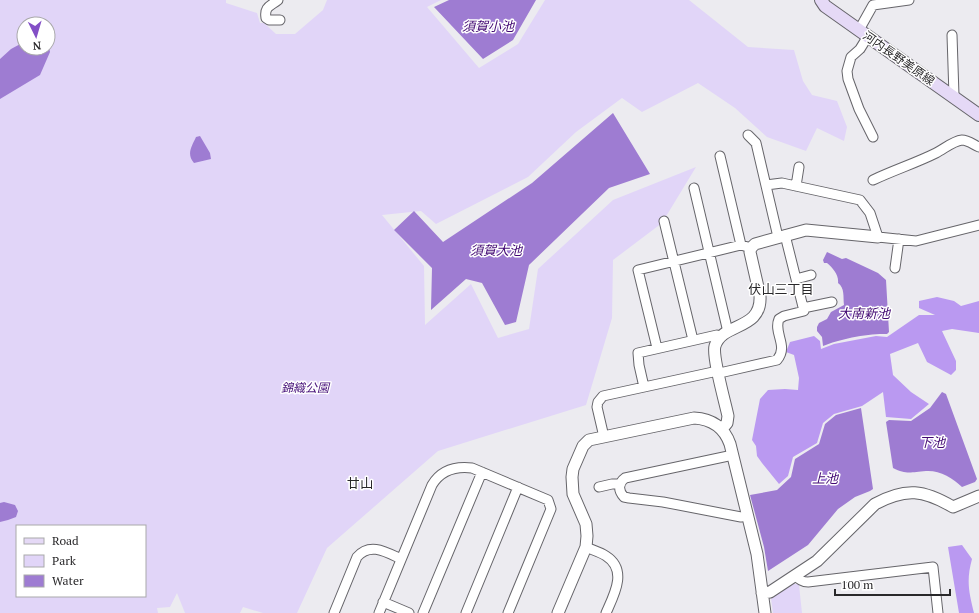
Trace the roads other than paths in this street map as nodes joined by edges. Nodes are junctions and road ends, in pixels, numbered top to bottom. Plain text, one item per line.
1 (278, 0) edge
2 (821, 0) edge
3 (909, 0) edge
4 (280, 20) dead end
5 (864, 33) junction
6 (952, 34) dead end
7 (954, 96) junction
8 (979, 115) edge
9 (748, 135) dead end
10 (873, 137) dead end
11 (979, 147) edge
12 (720, 156) dead end
13 (799, 167) dead end
14 (873, 180) dead end
15 (766, 184) junction
16 (796, 186) junction
17 (694, 188) dead end
18 (664, 221) dead end
19 (979, 225) edge
20 (782, 236) junction
21 (878, 237) junction
22 (899, 239) junction
23 (746, 246) junction
24 (710, 253) junction
25 (674, 261) junction
26 (895, 268) dead end
27 (810, 275) dead end
28 (796, 278) junction
29 (832, 302) dead end
30 (803, 308) junction
31 (724, 334) junction
32 (693, 340) junction
33 (657, 348) junction
34 (719, 372) junction
35 (644, 387) junction
36 (722, 429) junction
37 (604, 437) junction
38 (733, 455) junction
39 (482, 472) junction
40 (620, 484) junction
41 (518, 487) junction
42 (599, 487) dead end
43 (979, 496) edge
44 (748, 516) junction
45 (586, 547) junction
46 (402, 559) junction
47 (795, 575) junction
48 (762, 593) junction
49 (384, 602) junction
50 (334, 613) edge
51 (379, 613) edge
52 (409, 613) edge
53 (423, 613) edge
54 (466, 613) edge
55 (508, 613) edge
56 (558, 613) edge
57 (606, 613) edge
58 (765, 613) edge
59 (938, 613) edge

1 - 4 street
2 - 5 main road, 河内長野美原線
3 - 5 street
5 - 7 main road, 河内長野美原線
5 - 10 street
6 - 7 street
7 - 8 main road, 河内長野美原線
9 - 15 street
11 - 14 street
12 - 23 street
13 - 16 street
15 - 16 street
15 - 20 street
16 - 21 street
17 - 24 street
18 - 25 street
19 - 22 street
20 - 21 street
20 - 23 street
20 - 28 street
21 - 22 street
22 - 26 street
23 - 24 street
23 - 31 street
24 - 25 street
24 - 31 street
25 - 32 street
25 - 33 street
27 - 28 street
28 - 30 street
29 - 30 street
30 - 34 street
31 - 32 street
31 - 34 street
32 - 33 street
33 - 35 street
34 - 35 street
34 - 36 street
35 - 37 street
36 - 37 street
36 - 38 street
37 - 45 street
38 - 40 street
38 - 44 street
39 - 41 street
39 - 46 street
39 - 53 street
40 - 42 street
40 - 44 street
41 - 54 street
41 - 55 street
43 - 47 street
44 - 48 street
45 - 56 street
45 - 57 street
46 - 49 street
46 - 50 street
47 - 48 street
47 - 59 street
48 - 58 street
49 - 51 street
49 - 52 street

